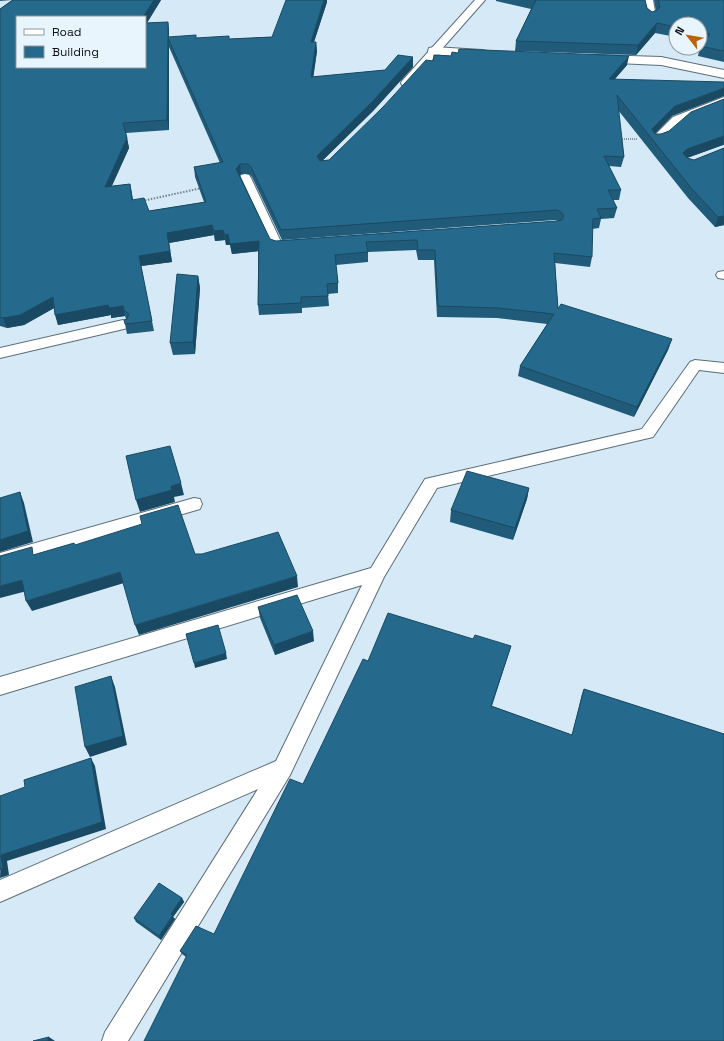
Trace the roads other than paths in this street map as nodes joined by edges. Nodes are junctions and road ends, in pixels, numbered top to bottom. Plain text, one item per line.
1 (480, 0) edge
2 (648, 0) edge
3 (651, 17) edge
4 (434, 51) junction
5 (492, 55) edge
6 (589, 59) edge
7 (724, 74) edge
8 (397, 93) edge
9 (724, 101) edge
10 (658, 139) edge
11 (245, 178) dead end
12 (308, 244) edge
13 (123, 325) edge
14 (0, 353) edge
15 (724, 368) edge
16 (194, 504) dead end
17 (0, 560) edge
18 (377, 573) junction
19 (0, 686) edge
20 (283, 768) junction
21 (0, 890) edge
22 (114, 1041) edge

1 - 4 lane
2 - 3 lane
4 - 5 street
4 - 8 lane
6 - 7 street
9 - 10 street
11 - 12 lane
13 - 14 lane
15 - 18 lane
16 - 17 lane
18 - 19 lane
18 - 20 lane
20 - 21 lane
20 - 22 lane

